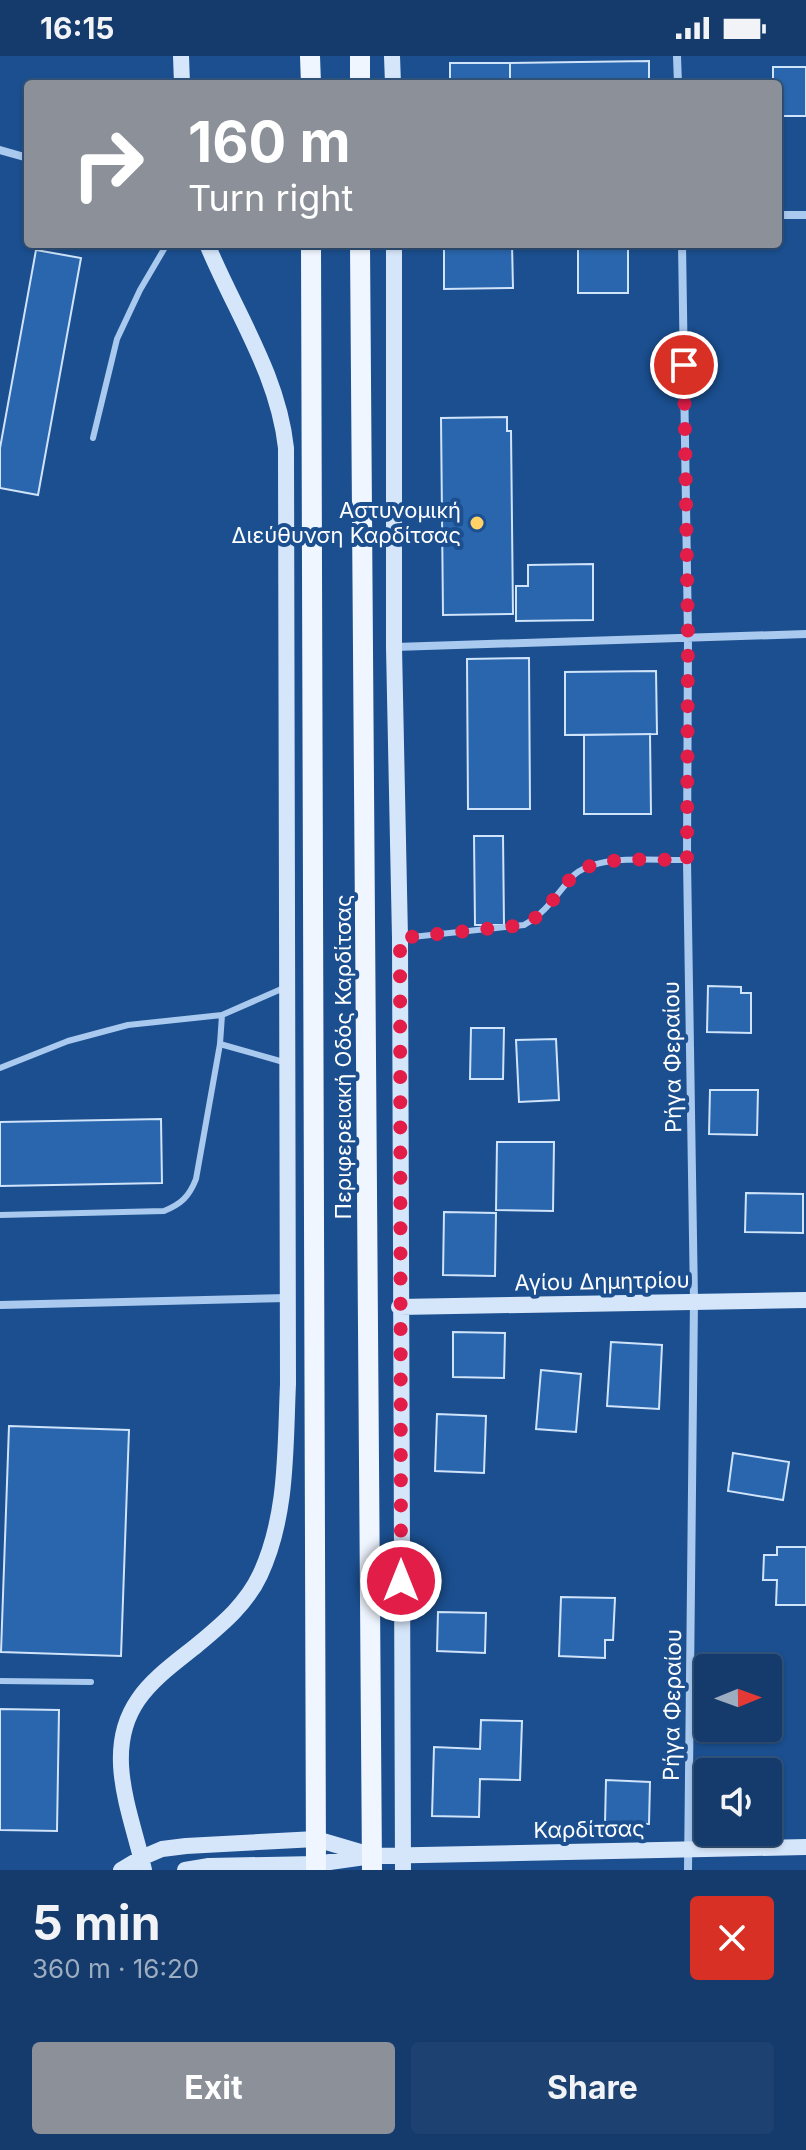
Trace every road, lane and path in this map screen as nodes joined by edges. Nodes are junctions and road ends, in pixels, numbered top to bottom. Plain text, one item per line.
1 (181, 56) edge
2 (310, 56) edge
3 (360, 56) edge
4 (392, 56) edge
5 (677, 56) edge
6 (182, 80) edge
7 (311, 80) edge
8 (360, 80) edge
9 (393, 80) edge
10 (678, 80) edge
11 (0, 150) edge
12 (24, 157) edge
13 (782, 215) edge
14 (806, 215) edge
15 (165, 248) edge
16 (209, 248) edge
17 (311, 248) edge
18 (360, 248) edge
19 (394, 248) edge
20 (682, 248) edge
21 (93, 438) dead end
22 (806, 634) edge
23 (688, 636) junction
24 (394, 647) junction
25 (687, 860) junction
26 (400, 938) junction
27 (286, 987) junction
28 (222, 1015) junction
29 (220, 1044) junction
30 (287, 1063) junction
31 (0, 1068) edge
32 (0, 1215) edge
33 (287, 1298) junction
34 (694, 1300) junction
35 (806, 1300) edge
36 (0, 1305) edge
37 (399, 1307) junction
38 (0, 1681) edge
39 (91, 1682) dead end
40 (316, 1839) junction
41 (806, 1847) edge
42 (688, 1848) junction
43 (372, 1863) edge
44 (403, 1863) edge
45 (143, 1864) edge
46 (316, 1867) edge
47 (121, 1870) edge
48 (185, 1870) edge
49 (688, 1870) edge

1 - 6 street
2 - 7 main road
3 - 8 main road
4 - 9 street
5 - 10 street
11 - 12 street
13 - 14 street
15 - 21 lane
16 - 27 street
17 - 40 main road, Περιφερειακή Οδός Καρδίτσας
18 - 43 main road, Περιφερειακή Οδός Καρδίτσας
19 - 24 street
20 - 23 street, Ρήγα Φεραίου
22 - 23 street
23 - 24 street
23 - 25 street, Ρήγα Φεραίου
24 - 26 street
25 - 26 lane
25 - 34 street, Ρήγα Φεραίου
26 - 37 street
27 - 28 lane
27 - 30 street
28 - 29 lane
28 - 31 lane
29 - 30 lane
29 - 32 lane
30 - 33 street
33 - 36 street
33 - 45 street
34 - 35 street, Αγίου Δημητρίου
34 - 37 street, Αγίου Δημητρίου
34 - 42 street, Ρήγα Φεραίου
37 - 44 street
38 - 39 lane
40 - 43 street
40 - 45 street
40 - 46 main road, Περιφερειακή Οδός Καρδίτσας
41 - 42 street, Καρδίτσας
42 - 44 street, Καρδίτσας
42 - 49 street, Ρήγα Φεραίου
43 - 44 street, Καρδίτσας
43 - 46 street
45 - 47 street
46 - 48 street

